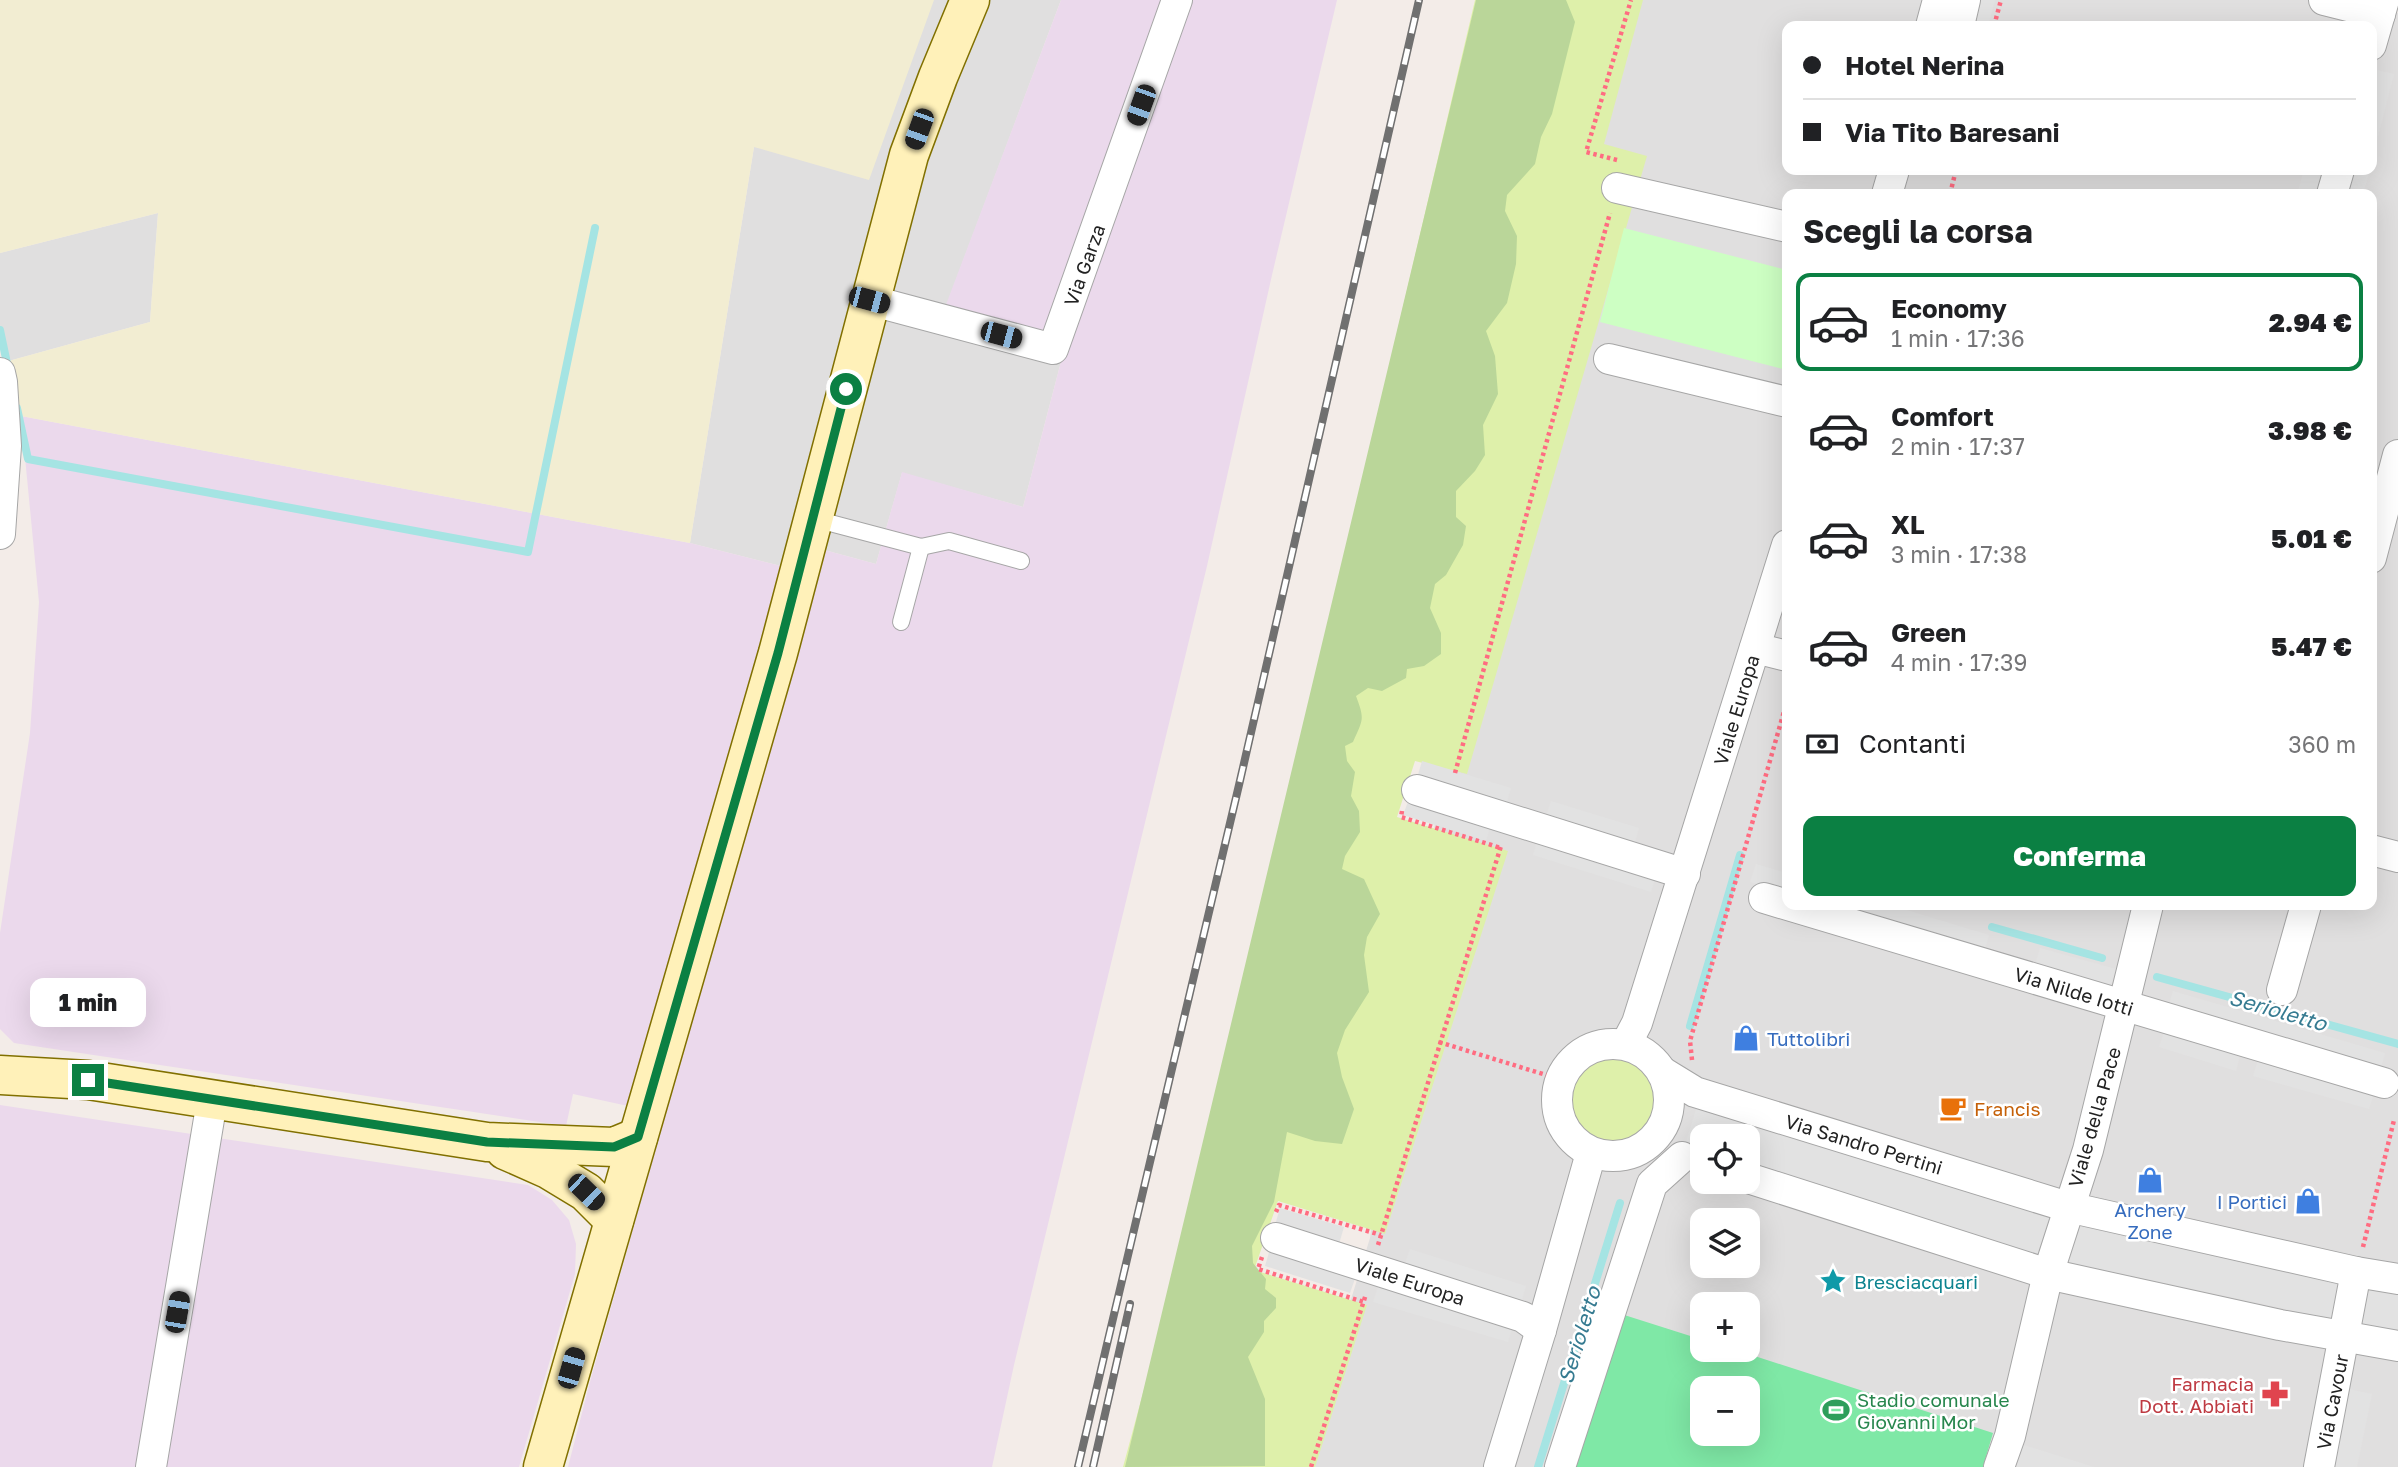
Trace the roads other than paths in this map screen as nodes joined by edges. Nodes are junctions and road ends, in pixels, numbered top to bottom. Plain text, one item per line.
1 (970, 0) edge
2 (1177, 0) edge
3 (1938, 0) edge
4 (1965, 0) edge
5 (2324, 0) edge
6 (2389, 5) edge
7 (1932, 21) edge
8 (1960, 21) edge
9 (2377, 32) edge
10 (1617, 188) road end
11 (1782, 226) edge
12 (869, 300) junction
13 (1609, 359) dead end
14 (0, 373) edge
15 (1782, 401) edge
16 (2398, 455) edge
17 (815, 519) junction
18 (0, 534) edge
19 (921, 547) junction
20 (2379, 551) edge
21 (1021, 561) dead end
22 (1782, 561) edge
23 (901, 622) dead end
24 (1755, 648) junction
25 (1782, 655) edge
26 (1410, 798) road end
27 (2377, 852) edge
28 (2398, 857) edge
29 (1685, 874) junction
30 (1764, 898) dead end
31 (1782, 903) edge
32 (1804, 910) edge
33 (2147, 910) edge
34 (2304, 910) edge
35 (2282, 990) dead end
36 (2123, 1006) junction
37 (1626, 1044) junction
38 (0, 1055) edge
39 (1664, 1073) junction
40 (0, 1075) edge
41 (88, 1080) junction
42 (2384, 1083) dead end
43 (212, 1101) junction
44 (638, 1137) junction
45 (487, 1142) junction
46 (1643, 1149) junction
47 (1591, 1153) junction
48 (1690, 1160) edge
49 (1690, 1161) edge
50 (1760, 1182) edge
51 (2068, 1207) junction
52 (614, 1220) junction
53 (1276, 1238) dead end
54 (2358, 1265) junction
55 (2048, 1273) junction
56 (2398, 1279) edge
57 (1541, 1331) junction
58 (2344, 1337) junction
59 (2398, 1346) edge
60 (151, 1467) edge
61 (543, 1467) edge
62 (1499, 1467) edge
63 (1560, 1467) edge
64 (1999, 1467) edge
65 (2319, 1467) edge

1 - 12 street
2 - 12 street, Via Garza
3 - 7 street
4 - 8 street
5 - 6 street
6 - 9 street
10 - 11 street
12 - 17 street
13 - 15 street
14 - 18 street
16 - 20 street
17 - 19 lane
17 - 44 street
19 - 21 lane
19 - 23 lane
22 - 24 street, Viale Europa
24 - 25 street
24 - 29 street, Viale Europa
26 - 29 street
27 - 28 street
29 - 37 street, Viale Europa
30 - 31 street, Via Nilde Iotti
32 - 36 street, Via Nilde Iotti
33 - 36 street, Viale della Pace
34 - 35 street
36 - 42 street, Via Nilde Iotti
36 - 51 street, Viale della Pace
37 - 39 street
37 - 47 street
38 - 41 street
39 - 46 street
39 - 51 street, Via Sandro Pertini
40 - 41 street
41 - 43 street
43 - 45 street
43 - 60 street
44 - 45 street
44 - 52 street
45 - 52 street
46 - 47 street
46 - 48 street
47 - 57 street
49 - 63 street
50 - 55 street
51 - 54 street, Via Sandro Pertini
51 - 55 street
52 - 61 street
53 - 57 street, Viale Europa
54 - 56 street, Via Sandro Pertini
54 - 58 street, Via Cavour
55 - 58 street
55 - 64 street
57 - 62 street
58 - 59 street
58 - 65 street, Via Cavour

